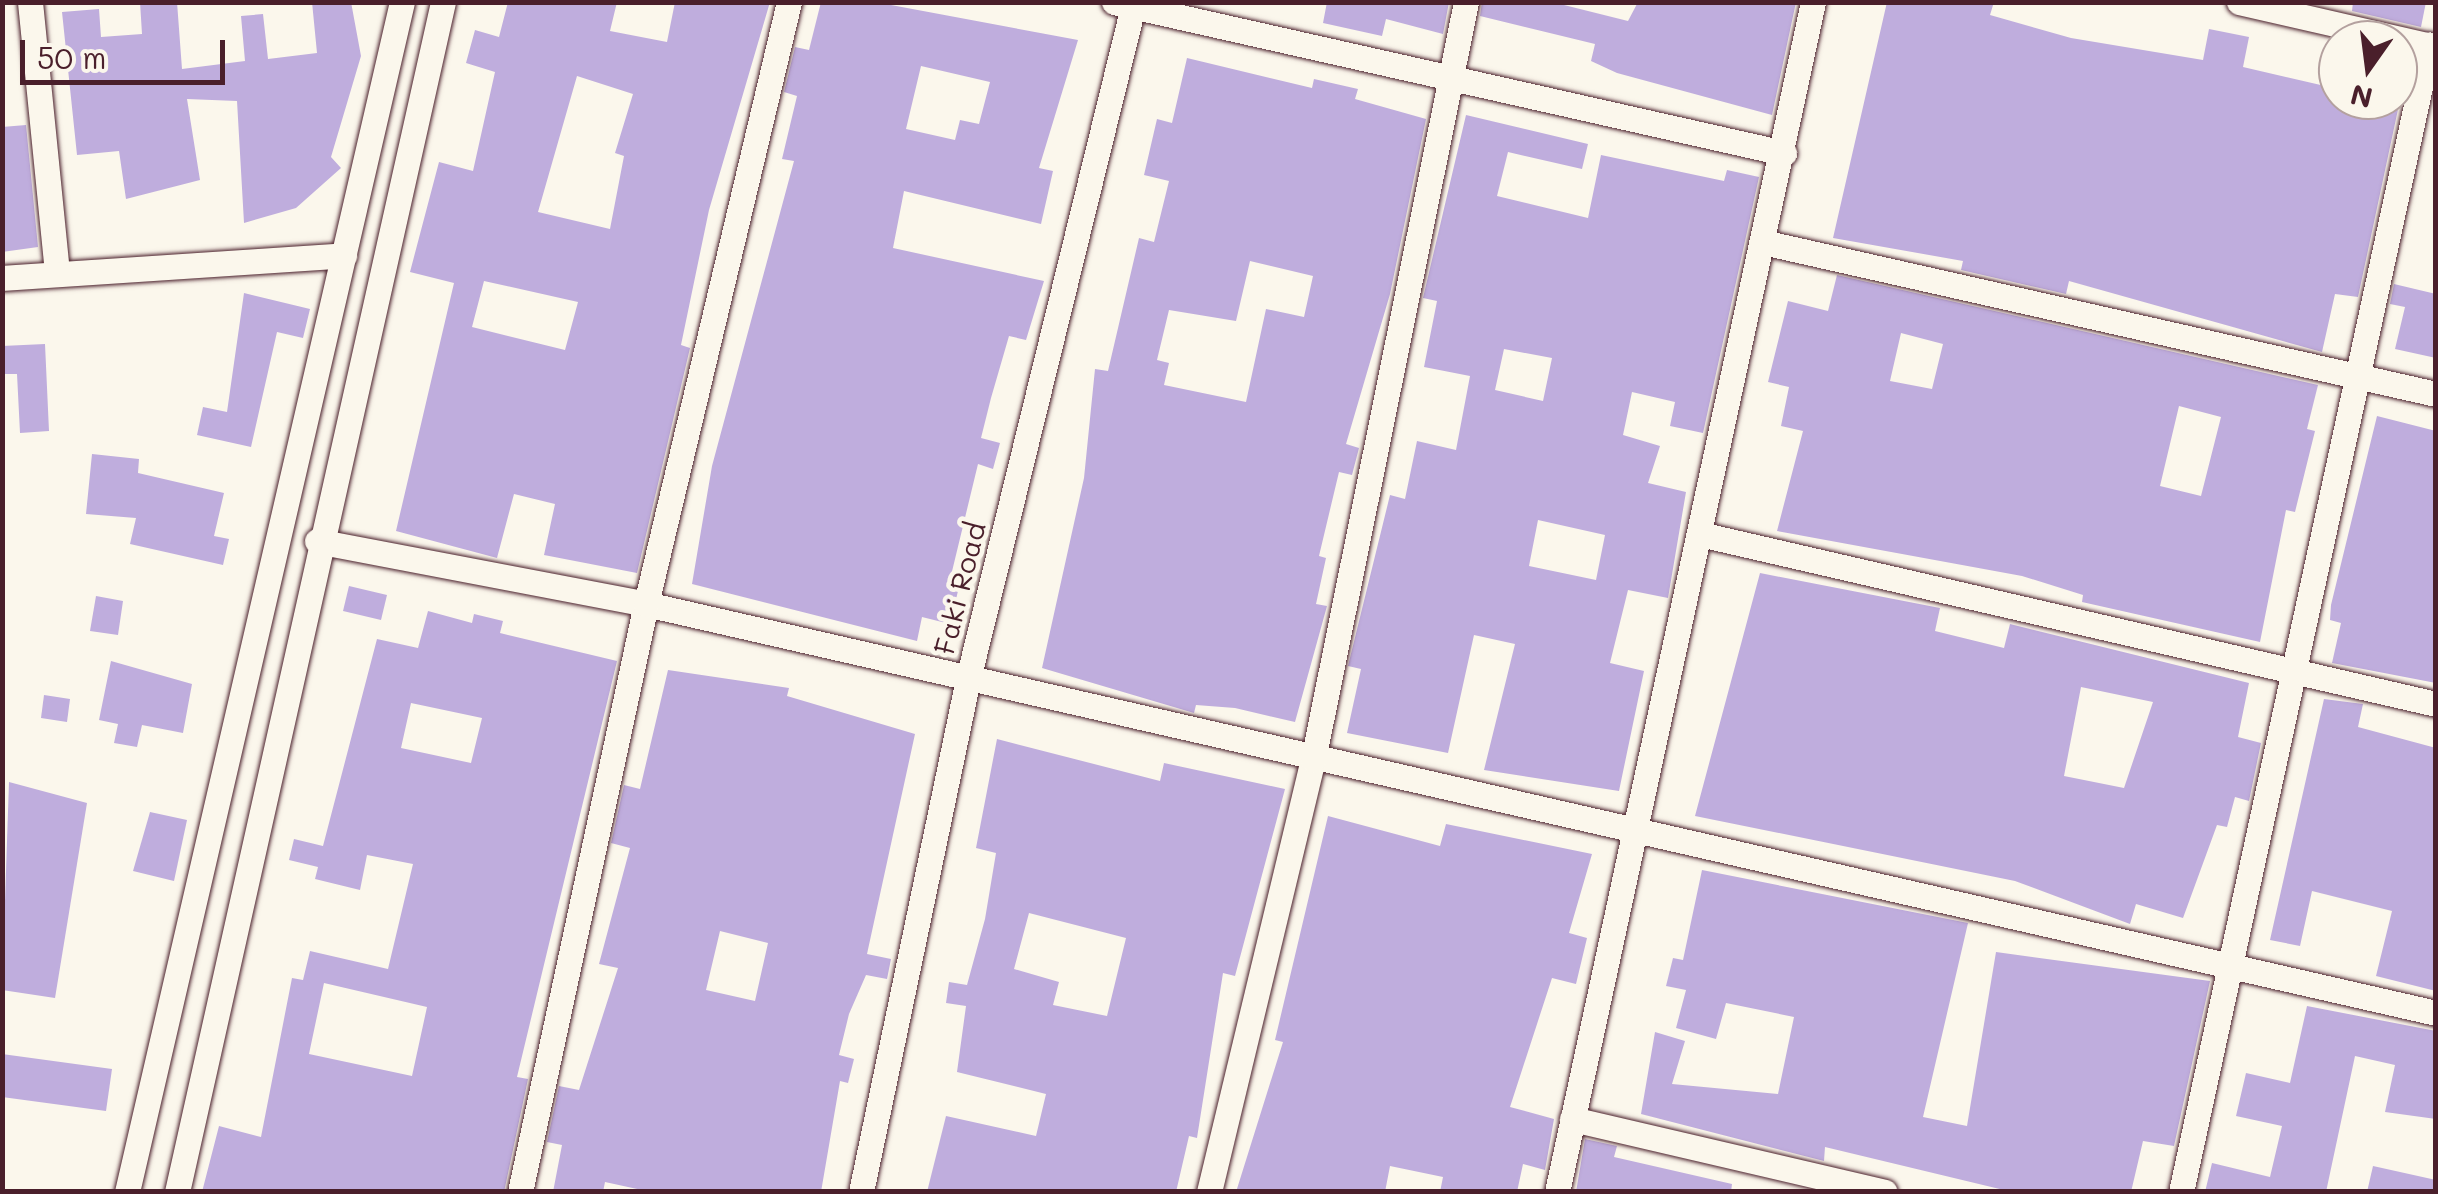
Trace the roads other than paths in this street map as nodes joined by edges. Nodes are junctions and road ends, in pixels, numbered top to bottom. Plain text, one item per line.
1 (30, 2) edge
2 (443, 2) edge
3 (790, 2) edge
4 (1466, 2) edge
5 (1812, 2) edge
6 (2239, 2) edge
7 (1127, 4) edge
8 (399, 12) edge
9 (436, 32) junction
10 (2432, 46) edge
11 (1448, 80) junction
12 (1784, 153) junction
13 (1766, 243) junction
14 (344, 255) junction
15 (57, 273) junction
16 (2, 278) edge
17 (2354, 376) junction
18 (2436, 394) edge
19 (1704, 535) junction
20 (317, 541) junction
21 (646, 604) junction
22 (2287, 672) junction
23 (968, 679) junction
24 (2436, 704) edge
25 (1314, 760) junction
26 (1642, 827) junction
27 (2227, 968) junction
28 (2436, 1012) edge
29 (1572, 1119) junction
30 (126, 1192) edge
31 (177, 1192) edge
32 (520, 1192) edge
33 (860, 1192) edge
34 (1210, 1192) edge
35 (1557, 1192) edge
36 (1884, 1192) edge
37 (2180, 1192) edge

1 - 15 street
2 - 9 street
3 - 21 street
4 - 11 street
5 - 12 street
6 - 10 street
7 - 11 street
7 - 23 street, Faki Road
8 - 9 street
8 - 14 street
9 - 20 street
10 - 17 street
11 - 12 street
11 - 25 street
12 - 13 street
13 - 17 street
13 - 19 street
14 - 15 street
14 - 30 street
15 - 16 street
17 - 18 street
17 - 22 street
19 - 22 street
19 - 26 street
20 - 21 street
20 - 31 street
21 - 23 street
21 - 32 street
22 - 24 street
22 - 27 street
23 - 25 street
23 - 33 street, Faki Road
25 - 26 street
25 - 34 street
26 - 27 street
26 - 29 street
27 - 28 street
27 - 37 street
29 - 35 street
29 - 36 street

